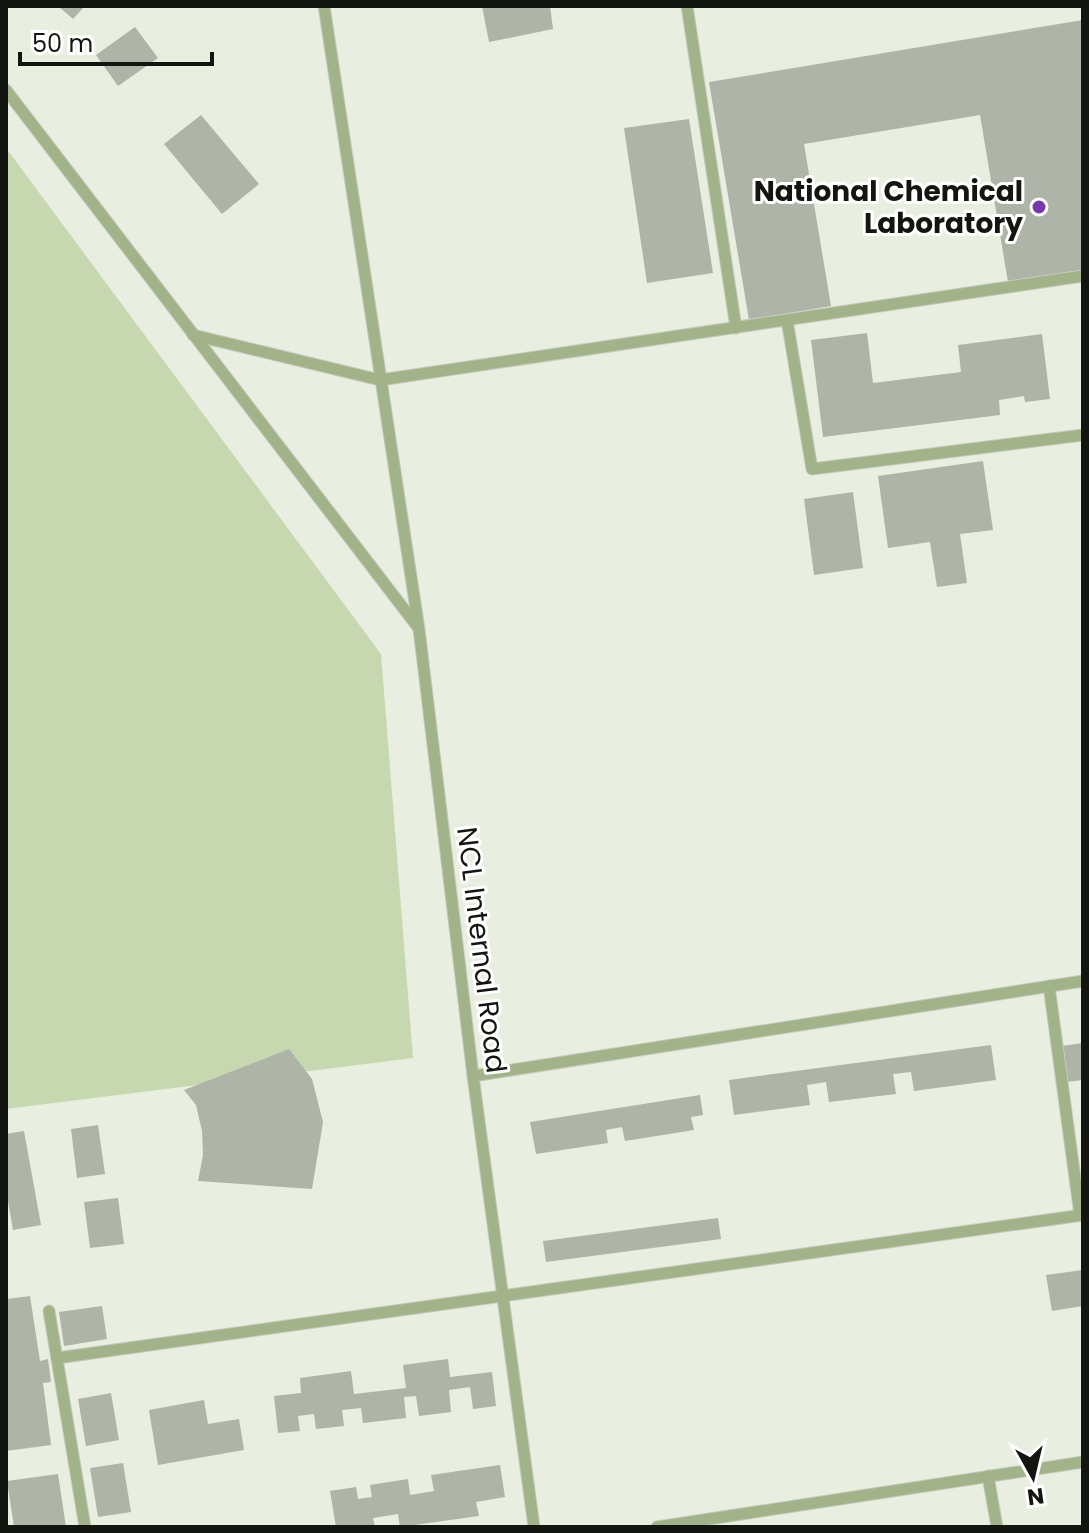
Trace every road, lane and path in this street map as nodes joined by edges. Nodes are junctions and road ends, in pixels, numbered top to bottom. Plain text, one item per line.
1 (324, 6) edge
2 (687, 6) edge
3 (8, 97) edge
4 (1083, 276) edge
5 (787, 320) junction
6 (736, 328) junction
7 (193, 335) junction
8 (380, 380) junction
9 (1083, 435) edge
10 (419, 629) junction
11 (1083, 981) edge
12 (1049, 986) junction
13 (473, 1076) junction
14 (1081, 1215) edge
15 (503, 1296) junction
16 (49, 1311) dead end
17 (57, 1358) junction
18 (1083, 1462) edge
19 (988, 1476) junction
20 (85, 1527) edge
21 (534, 1527) edge
22 (657, 1527) edge
23 (997, 1527) edge

1 - 8 lane, NCL Internal Road
2 - 6 lane
3 - 7 lane
4 - 5 lane
5 - 6 lane
5 - 9 lane
6 - 8 lane
7 - 8 lane
7 - 10 lane
8 - 10 lane, NCL Internal Road
10 - 13 lane, NCL Internal Road
11 - 12 lane
12 - 13 lane
12 - 14 lane
13 - 15 lane, NCL Internal Road
14 - 15 lane
15 - 17 lane
15 - 21 lane, NCL Internal Road
16 - 17 lane
17 - 20 lane
18 - 19 lane
19 - 22 lane
19 - 23 lane

